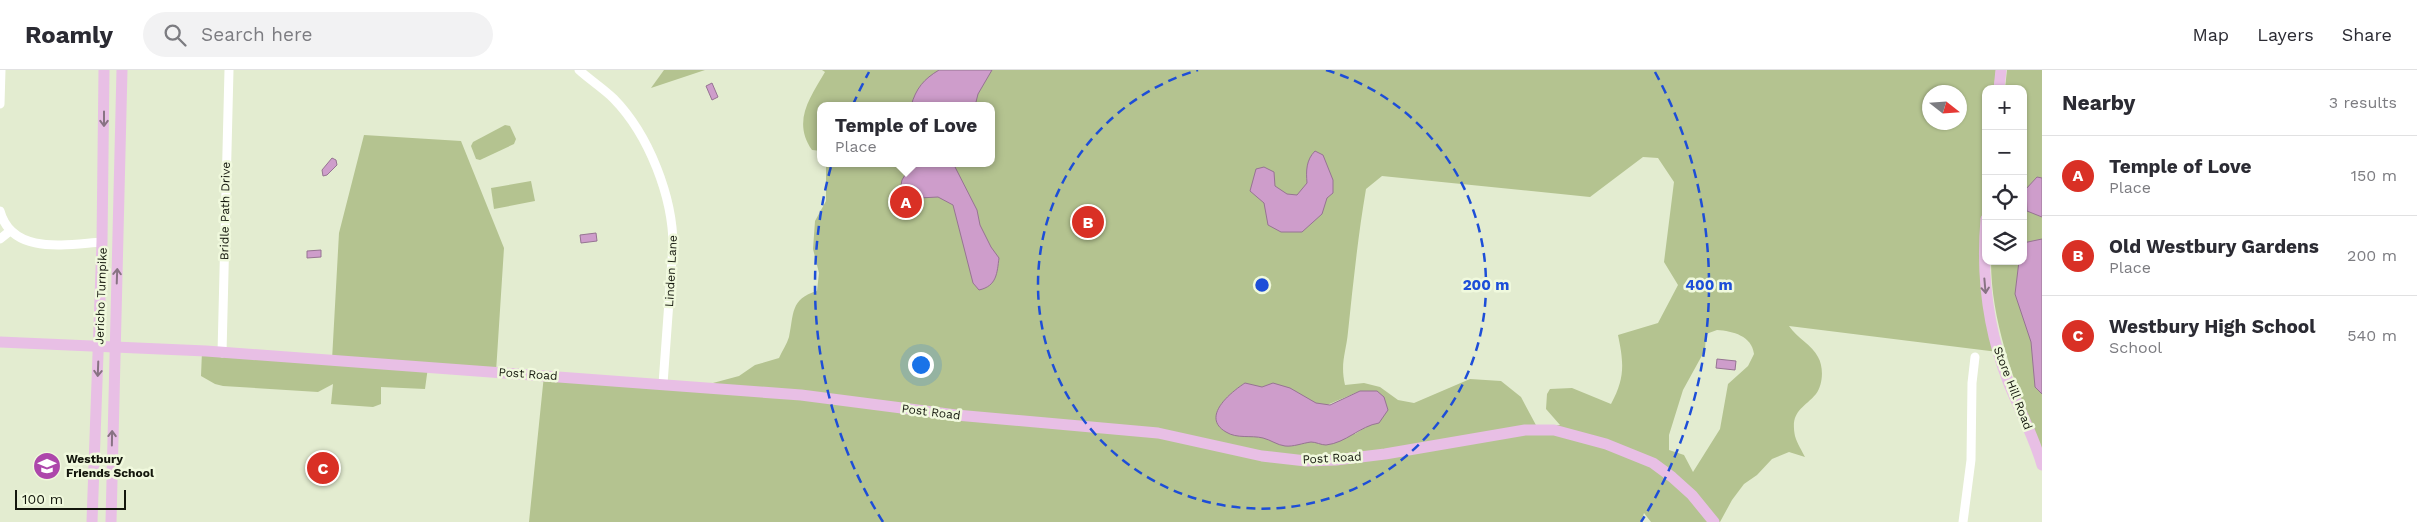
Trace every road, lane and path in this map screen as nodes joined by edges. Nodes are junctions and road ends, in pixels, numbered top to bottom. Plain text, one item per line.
1 (1, 70) edge
2 (104, 70) edge
3 (122, 70) edge
4 (229, 70) edge
5 (579, 70) edge
6 (2001, 70) edge
7 (1999, 85) edge
8 (0, 104) edge
9 (0, 211) edge
10 (10, 231) junction
11 (0, 239) edge
12 (102, 242) junction
13 (1984, 265) edge
14 (0, 342) edge
15 (99, 345) junction
16 (114, 346) junction
17 (222, 353) junction
18 (1975, 357) dead end
19 (663, 384) junction
20 (2042, 466) edge
21 (92, 522) edge
22 (111, 522) edge
23 (1714, 522) edge
24 (1963, 522) edge

1 - 8 street
2 -> 12 main road, Jericho Turnpike
16 -> 3 main road, Jericho Turnpike
4 - 17 street, Bridle Path Drive
5 - 19 street, Linden Lane
6 - 7 main road
9 - 10 street
10 - 11 street
10 - 12 street
12 - 15 main road, Jericho Turnpike
13 -> 20 main road, Store Hill Road
14 - 15 main road, Post Road
15 - 16 main road, Post Road
15 -> 21 main road, Jericho Turnpike
16 - 17 main road, Post Road
22 -> 16 main road, Jericho Turnpike
17 - 19 main road, Post Road
18 - 24 street, Store Hill Road
19 - 23 main road, Post Road

